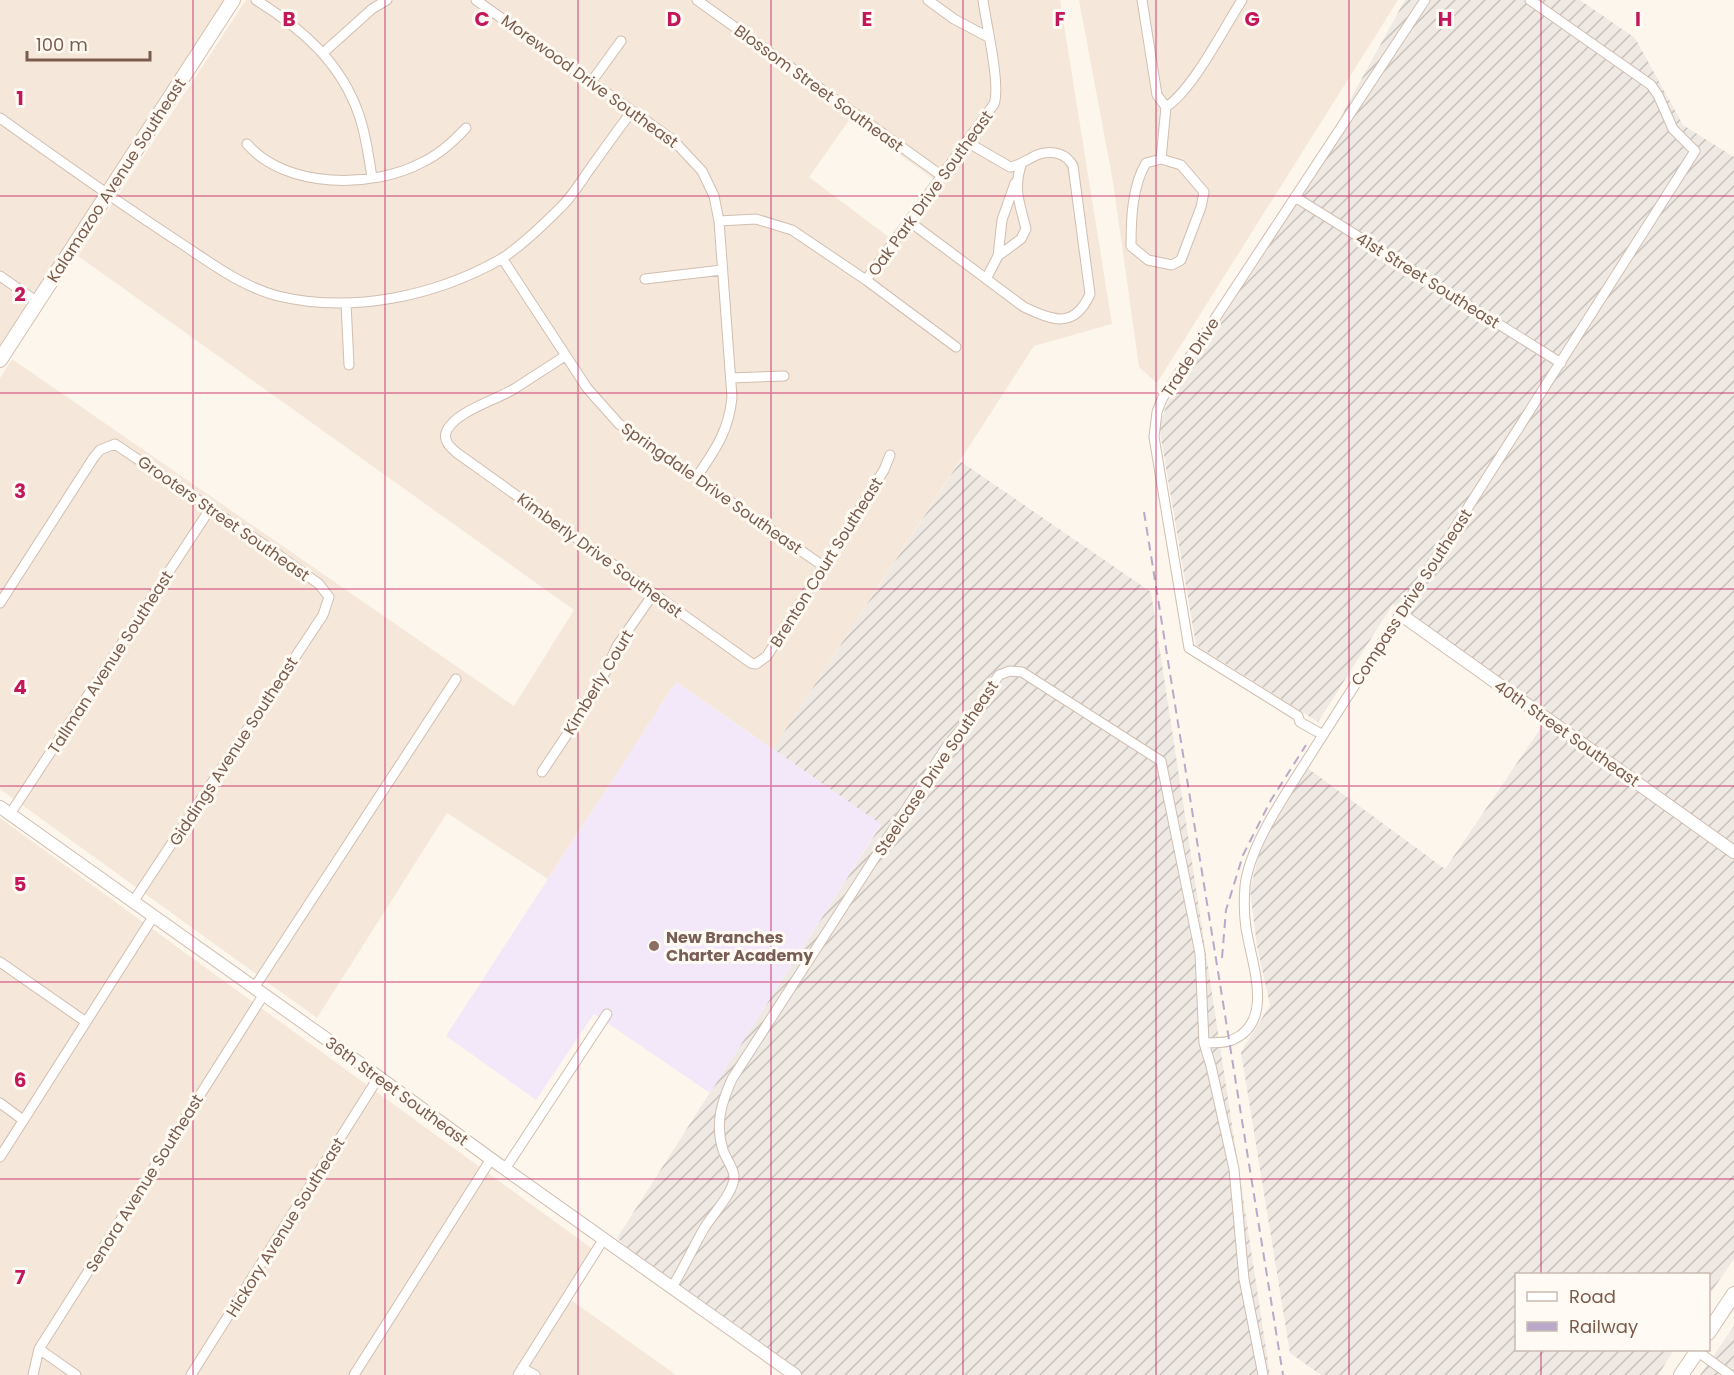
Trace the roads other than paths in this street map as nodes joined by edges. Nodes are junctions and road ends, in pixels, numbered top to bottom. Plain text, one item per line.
1 (233, 0) edge
2 (256, 0) edge
3 (387, 0) edge
4 (476, 0) edge
5 (697, 0) edge
6 (928, 0) edge
7 (982, 0) edge
8 (1142, 0) edge
9 (1242, 0) edge
10 (1425, 0) edge
11 (1530, 0) edge
12 (988, 37) junction
13 (621, 41) dead end
14 (323, 52) junction
15 (592, 81) junction
16 (1166, 107) junction
17 (632, 111) junction
18 (0, 118) edge
19 (466, 128) dead end
20 (967, 142) junction
21 (247, 144) dead end
22 (1161, 159) junction
23 (1021, 165) junction
24 (942, 176) junction
25 (372, 178) junction
26 (1016, 179) junction
27 (107, 194) junction
28 (1295, 197) junction
29 (719, 221) junction
30 (910, 222) junction
31 (998, 256) junction
32 (502, 258) junction
33 (722, 270) junction
34 (0, 276) edge
35 (645, 279) dead end
36 (986, 279) junction
37 (866, 280) junction
38 (36, 302) junction
39 (346, 303) junction
40 (956, 347) dead end
41 (565, 356) junction
42 (0, 360) edge
43 (1561, 363) junction
44 (349, 365) dead end
45 (784, 376) dead end
46 (731, 378) junction
47 (890, 455) dead end
48 (696, 478) junction
49 (210, 509) junction
50 (823, 566) junction
51 (654, 593) junction
52 (329, 597) joint
53 (0, 603) edge
54 (1400, 614) junction
55 (756, 664) joint
56 (456, 679) dead end
57 (1323, 735) junction
58 (542, 772) dead end
59 (5, 811) edge
60 (1734, 852) edge
61 (132, 902) junction
62 (153, 917) junction
63 (0, 962) edge
64 (259, 991) junction
65 (607, 1014) dead end
66 (86, 1022) junction
67 (1204, 1043) junction
68 (378, 1078) junction
69 (0, 1103) edge
70 (23, 1120) junction
71 (0, 1157) edge
72 (491, 1160) junction
73 (505, 1169) junction
74 (603, 1240) junction
75 (672, 1287) junction
76 (1734, 1294) edge
77 (1710, 1330) edge
78 (39, 1349) junction
79 (1696, 1351) edge
80 (1698, 1351) edge
81 (520, 1371) edge
82 (33, 1375) edge
83 (76, 1375) edge
84 (191, 1375) edge
85 (354, 1375) edge
86 (535, 1375) edge
87 (795, 1375) edge
88 (1263, 1375) edge
89 (1681, 1375) edge
90 (1730, 1375) edge

1 - 27 main road, Kalamazoo Avenue Southeast
2 - 14 street
3 - 14 street
4 - 15 street, Morewood Drive Southeast
5 - 24 street, Blossom Street Southeast
6 - 12 street
7 - 12 street, Oak Park Drive Southeast
8 - 16 street
9 - 16 street
10 - 28 street, Trade Drive
11 - 43 street, Compass Drive Southeast
12 - 20 street, Oak Park Drive Southeast
13 - 15 street
14 - 25 street
15 - 17 street, Morewood Drive Southeast
16 - 22 street
17 - 29 street, Morewood Drive Southeast
17 - 32 street
18 - 27 street
19 - 25 street
20 - 23 street
20 - 24 street, Oak Park Drive Southeast
21 - 25 street
22 - 22 street
23 - 26 street
23 - 36 street
24 - 30 street, Oak Park Drive Southeast
26 - 31 street
26 - 31 street
27 - 38 main road, Kalamazoo Avenue Southeast
27 - 39 street
28 - 43 street, 41st Street Southeast
28 - 57 street, Trade Drive
29 - 33 street, Morewood Drive Southeast
29 - 37 street
30 - 36 street
30 - 37 street, Oak Park Drive Southeast
31 - 36 street
32 - 39 street
32 - 41 street, Springdale Drive Southeast
33 - 35 street
33 - 46 street, Morewood Drive Southeast
34 - 38 street
37 - 40 street
38 - 42 main road, Kalamazoo Avenue Southeast
39 - 44 street
41 - 48 street, Springdale Drive Southeast
41 - 51 street, Kimberly Drive Southeast
43 - 54 street, Compass Drive Southeast
45 - 46 street
46 - 48 street, Morewood Drive Southeast
47 - 50 street, Brenton Court Southeast
48 - 50 street, Springdale Drive Southeast
49 - 52 street, Grooters Street Southeast
49 - 53 street, Grooters Street Southeast
49 - 59 street, Tallman Avenue Southeast
50 - 55 street, Brenton Court Southeast
51 - 55 street, Kimberly Drive Southeast
51 - 58 street, Kimberly Court
52 - 61 street, Giddings Avenue Southeast
54 - 57 street, Compass Drive Southeast
54 - 60 street, 40th Street Southeast
56 - 64 street, Senora Avenue Southeast
57 - 67 street, Compass Drive Southeast
59 - 61 street, 36th Street Southeast
61 - 62 street, 36th Street Southeast
62 - 64 street, 36th Street Southeast
62 - 66 street
63 - 66 street
64 - 68 street, 36th Street Southeast
64 - 78 street, Senora Avenue Southeast
65 - 73 street
66 - 70 street
67 - 75 street, Steelcase Drive Southeast
67 - 88 street, Steelcase Drive Southeast
68 - 72 street, 36th Street Southeast
68 - 84 street, Hickory Avenue Southeast
69 - 70 street
70 - 71 street
72 - 73 street, 36th Street Southeast
72 - 85 street
73 - 74 street, 36th Street Southeast
74 - 75 street, 36th Street Southeast
74 - 81 street
75 - 87 street, 36th Street Southeast
76 - 77 main road
78 - 82 street, Senora Avenue Southeast
78 - 83 street
79 - 89 main road
80 - 90 street
81 - 86 street

